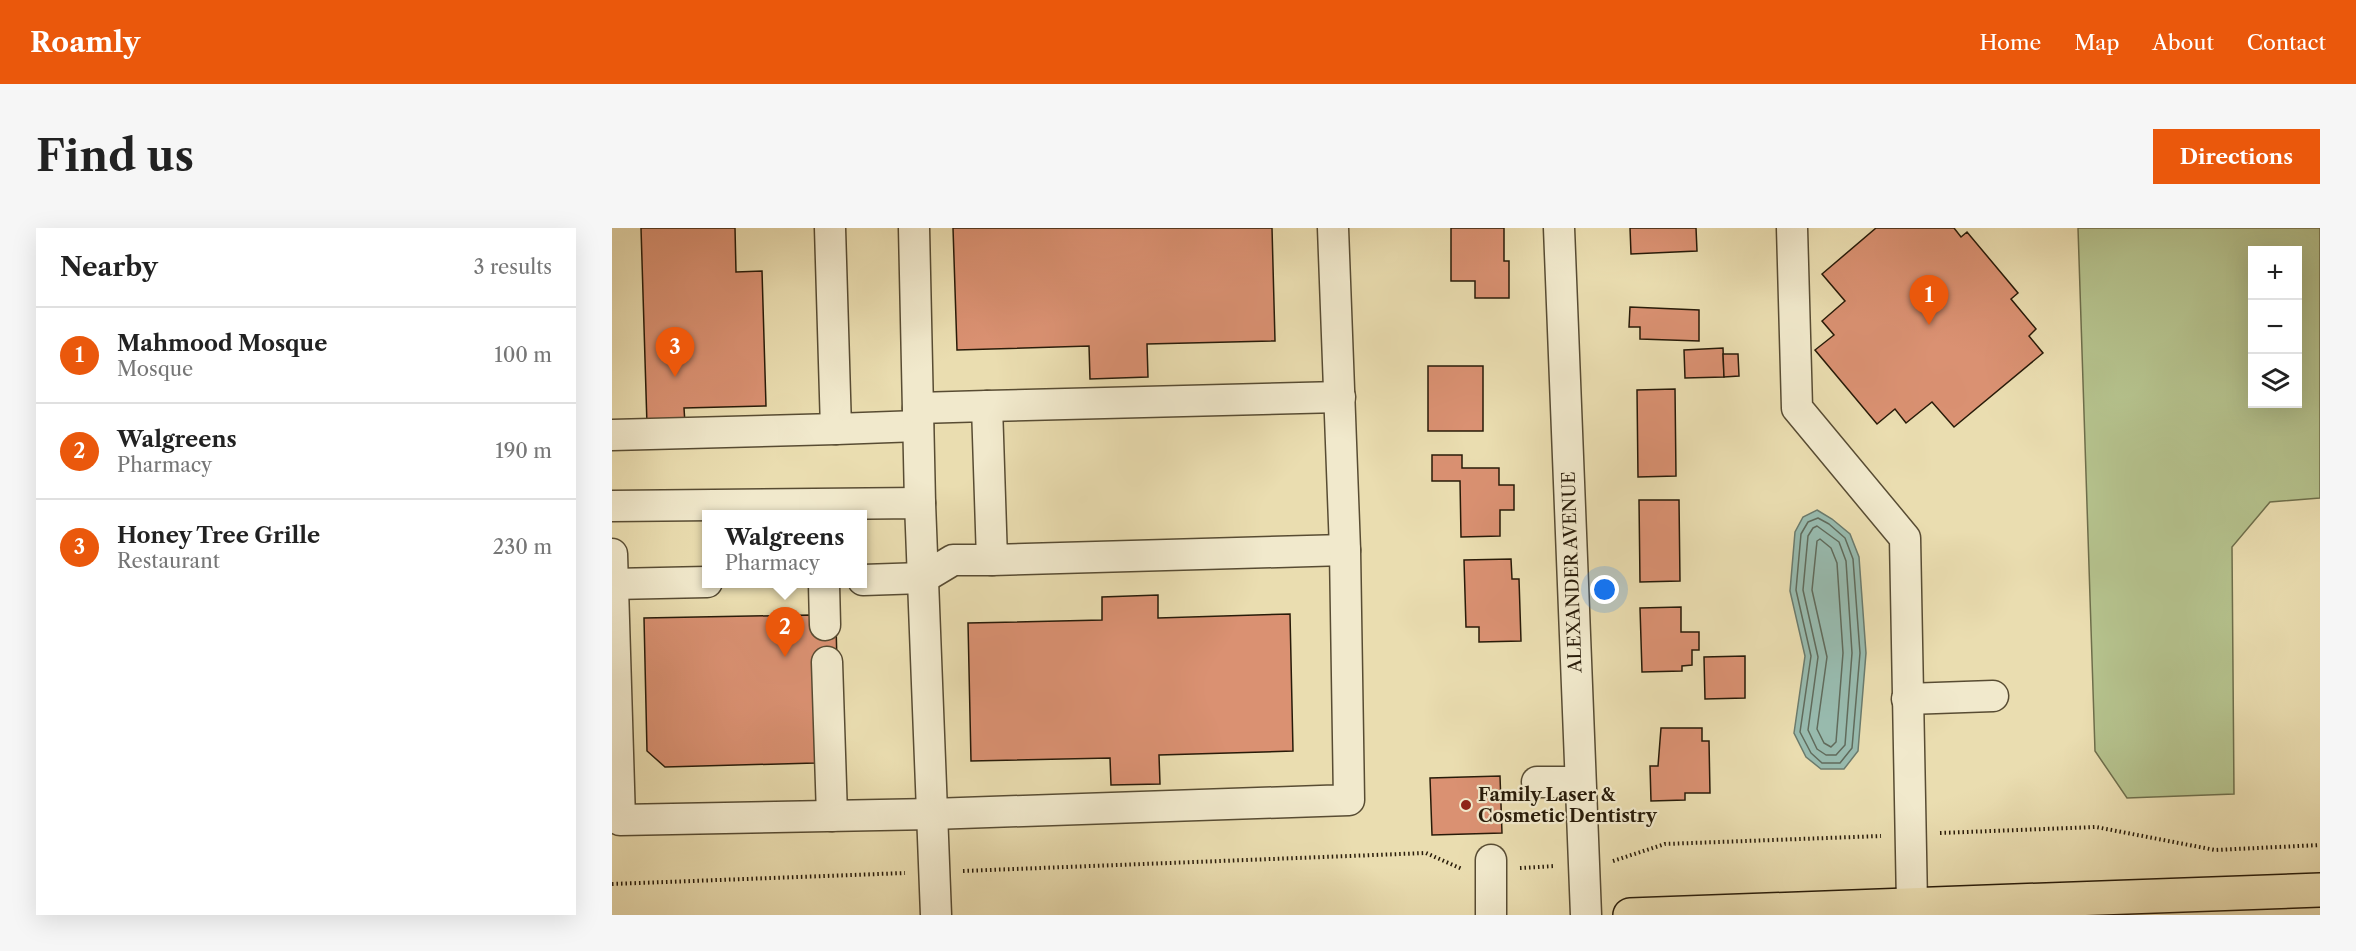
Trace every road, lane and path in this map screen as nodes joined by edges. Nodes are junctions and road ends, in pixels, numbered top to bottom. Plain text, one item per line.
1 (830, 228) edge
2 (914, 228) edge
3 (1333, 228) edge
4 (1559, 228) edge
5 (1792, 228) edge
6 (1340, 397) junction
7 (987, 406) junction
8 (918, 417) junction
9 (836, 429) junction
10 (612, 435) edge
11 (920, 503) junction
12 (612, 506) edge
13 (1345, 550) junction
14 (612, 554) edge
15 (992, 560) junction
16 (923, 578) junction
17 (867, 580) edge
18 (702, 582) edge
19 (613, 584) edge
20 (824, 588) edge
21 (825, 625) dead end
22 (827, 662) dead end
23 (1993, 696) dead end
24 (1907, 699) junction
25 (1537, 782) dead end
26 (1580, 782) junction
27 (932, 814) junction
28 (832, 816) junction
29 (1942, 833) dead end
30 (1886, 836) dead end
31 (2320, 845) edge
32 (1607, 863) dead end
33 (1491, 865) junction
34 (1565, 865) dead end
35 (934, 872) junction
36 (612, 884) edge
37 (2320, 890) edge
38 (1912, 904) junction
39 (936, 915) edge
40 (1491, 915) edge
41 (1586, 915) edge
42 (1630, 915) edge

1 - 9 street
2 - 8 street
3 - 6 street
4 - 26 street, ALEXANDER AVENUE
5 - 24 street
6 - 7 street
6 - 13 street
7 - 8 street
7 - 15 street
8 - 9 street
8 - 11 street
9 - 10 street
11 - 12 street
11 - 16 street
13 - 15 street
13 - 27 street
14 - 19 street
15 - 16 street
16 - 17 street
16 - 27 street
18 - 19 street
19 - 28 street
20 - 21 street
22 - 28 street
23 - 24 street
24 - 38 street
25 - 26 street
26 - 41 street, ALEXANDER AVENUE
27 - 28 street
27 - 35 street
29 - 31 path
30 - 32 path
33 - 34 path
33 - 35 path
33 - 40 street
35 - 36 path
35 - 39 street
37 - 38 main road
38 - 42 main road

